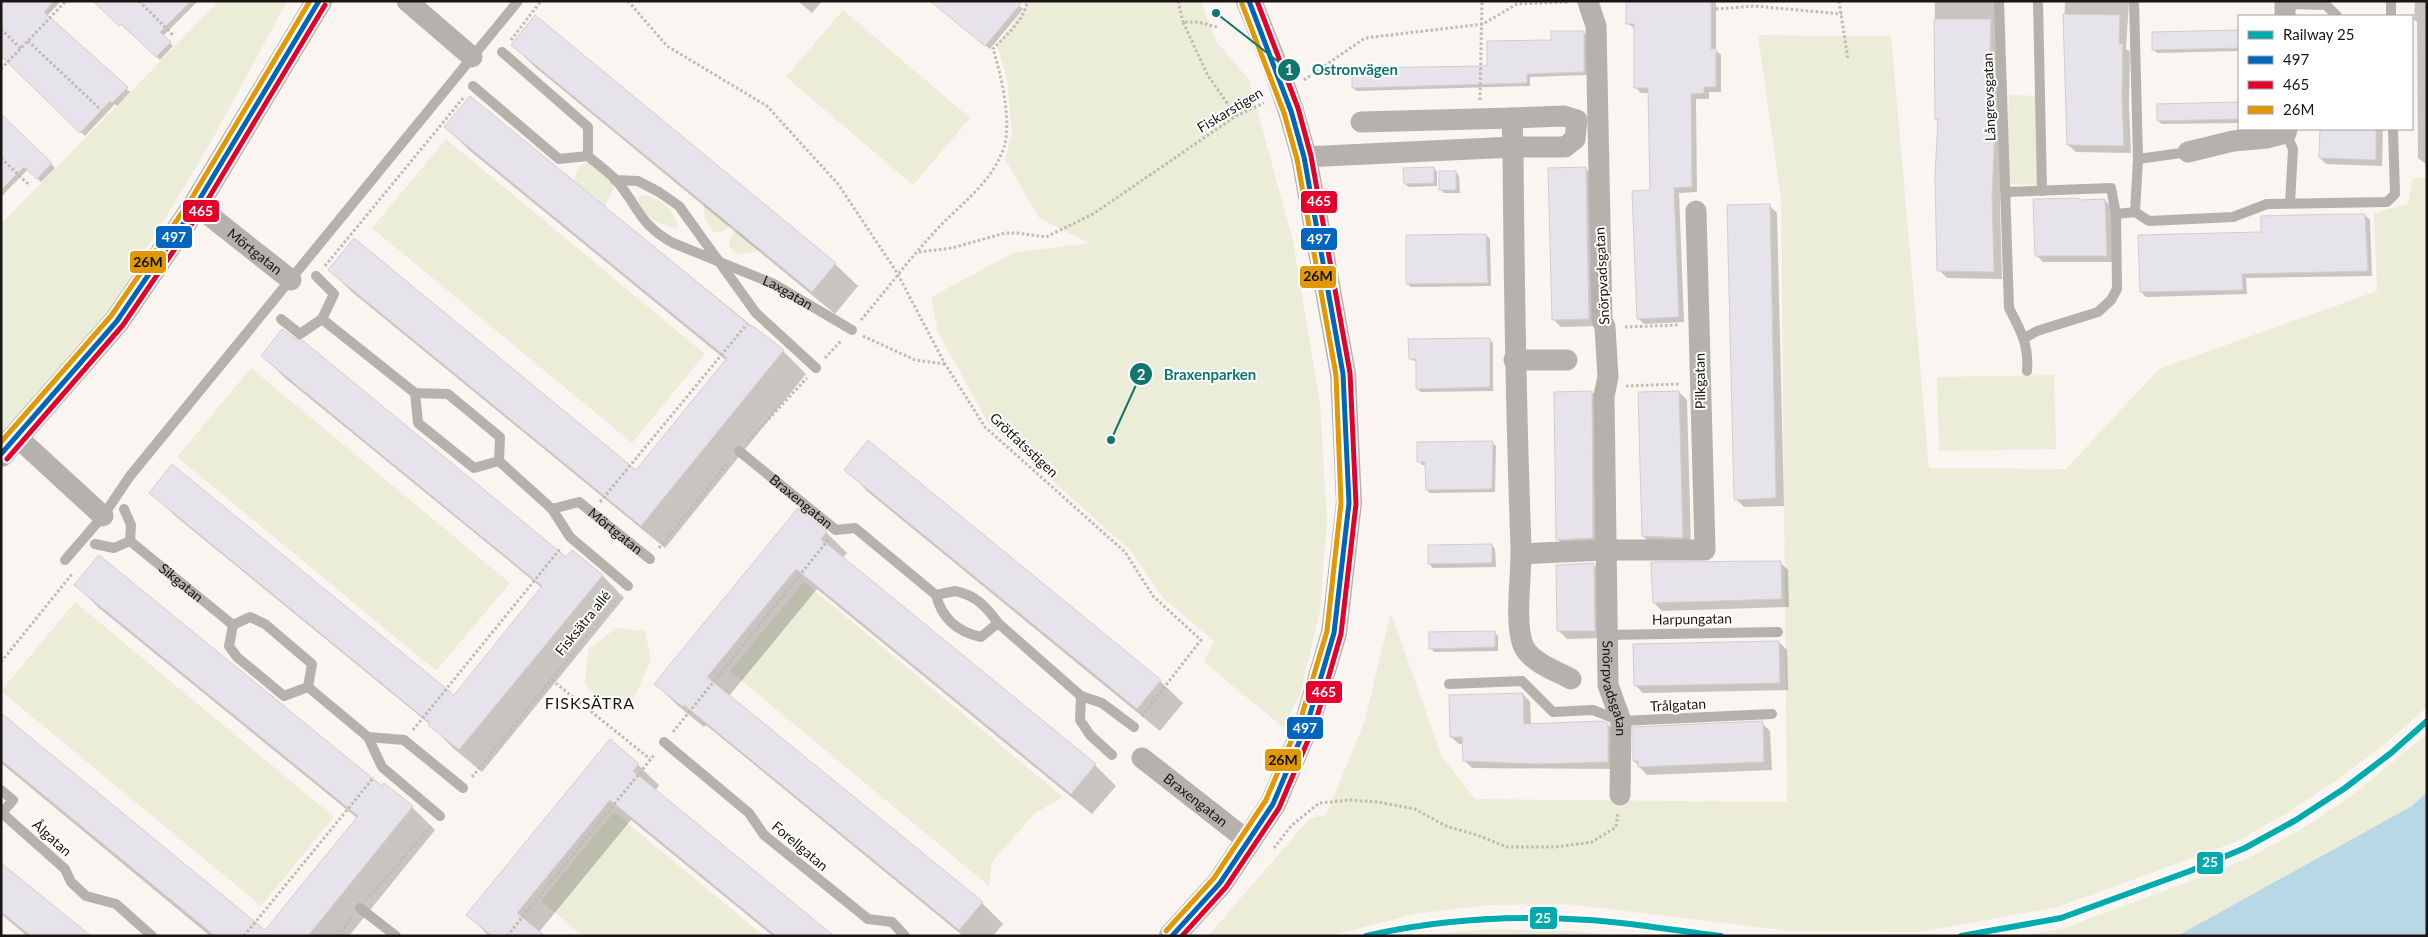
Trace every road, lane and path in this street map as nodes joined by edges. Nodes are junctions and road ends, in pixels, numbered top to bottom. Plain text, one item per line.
1 (66, 1) edge
2 (139, 1) edge
3 (319, 1) edge
4 (407, 1) edge
5 (518, 1) edge
6 (628, 1) edge
7 (1027, 1) edge
8 (1178, 1) edge
9 (1249, 1) edge
10 (1482, 1) edge
11 (1839, 1) edge
12 (1999, 1) edge
13 (2038, 1) edge
14 (2134, 1) edge
15 (2390, 1) edge
16 (1588, 2) edge
17 (2285, 7) edge
18 (1716, 9) dead end
19 (1842, 14) junction
20 (2336, 15) edge
21 (2391, 15) edge
22 (1183, 22) junction
23 (1483, 24) junction
24 (1217, 27) dead end
25 (1, 29) edge
26 (173, 35) dead end
27 (28, 41) junction
28 (20, 49) junction
29 (502, 52) dead end
30 (472, 57) junction
31 (1848, 60) dead end
32 (1, 69) edge
33 (1288, 76) junction
34 (473, 86) dead end
35 (1265, 102) dead end
36 (101, 110) dead end
37 (1236, 116) junction
38 (1480, 118) junction
39 (1512, 118) junction
40 (1360, 122) dead end
41 (2393, 130) edge
42 (2286, 131) edge
43 (1513, 146) junction
44 (2188, 152) joint
45 (588, 156) junction
46 (1304, 157) junction
47 (1, 158) edge
48 (2138, 160) junction
49 (615, 180) junction
50 (28, 184) dead end
51 (2042, 191) junction
52 (2006, 192) junction
53 (2290, 203) junction
54 (196, 205) junction
55 (1696, 212) dead end
56 (2135, 212) junction
57 (2116, 214) junction
58 (919, 252) junction
59 (718, 261) junction
60 (316, 276) dead end
61 (899, 276) junction
62 (291, 280) junction
63 (756, 313) junction
64 (281, 319) dead end
65 (322, 319) junction
66 (1699, 324) junction
67 (1605, 327) junction
68 (852, 330) junction
69 (2025, 338) junction
70 (1514, 360) junction
71 (1567, 360) dead end
72 (945, 364) junction
73 (816, 368) junction
74 (2026, 371) dead end
75 (1701, 383) junction
76 (1606, 387) junction
77 (415, 393) junction
78 (9, 446) edge
79 (739, 450) junction
80 (499, 461) junction
81 (124, 509) dead end
82 (552, 509) junction
83 (592, 513) junction
84 (103, 516) junction
85 (570, 537) junction
86 (130, 540) junction
87 (96, 544) dead end
88 (1605, 550) junction
89 (1521, 554) junction
90 (650, 559) joint
91 (65, 560) dead end
92 (628, 586) joint
93 (936, 595) junction
94 (998, 623) junction
95 (233, 625) junction
96 (1778, 632) dead end
97 (1607, 635) junction
98 (1571, 679) dead end
99 (552, 680) junction
100 (1450, 684) dead end
101 (308, 687) junction
102 (1081, 696) junction
103 (1772, 714) dead end
104 (1621, 721) junction
105 (1134, 727) joint
106 (368, 737) junction
107 (404, 740) junction
108 (664, 742) dead end
109 (1112, 755) dead end
110 (1142, 758) dead end
111 (650, 759) dead end
112 (382, 767) junction
113 (463, 788) joint
114 (1, 790) edge
115 (1620, 795) joint
116 (2, 814) edge
117 (440, 816) joint
118 (1258, 848) junction
119 (360, 908) junction
120 (152, 936) edge
121 (244, 936) edge
122 (338, 936) edge
123 (396, 936) edge
124 (905, 936) edge
125 (1172, 936) edge

1 - 27 path
2 - 26 path
3 - 54 street
4 - 30 street
5 - 30 lane
6 - 61 path, Grötfatsstigen
7 - 58 path
8 - 22 path
9 - 33 street
10 - 23 path
11 - 19 path
12 - 52 lane, Långrevsgatan
13 - 51 lane
14 - 48 lane
15 - 21 lane
16 - 23 path
16 - 67 street, Snörpvadsgatan
17 - 20 lane
18 - 19 path
19 - 31 path
22 - 24 path
22 - 37 path
23 - 33 path
23 - 38 path
25 - 28 path
27 - 28 path
27 - 36 path
28 - 32 path
29 - 45 lane
30 - 62 lane
33 - 46 street, bridge
34 - 45 lane
35 - 37 path, Fiskarstigen
37 - 58 path, Fiskarstigen
38 - 39 street
38 - 40 street
39 - 43 street
39 - 43 street
41 - 53 lane
42 - 44 street
42 - 53 lane
43 - 46 street
43 - 70 street
44 - 48 lane
45 - 49 lane, Laxgatan
46 - 118 street
47 - 50 path
48 - 56 lane
49 - 59 lane, Laxgatan
49 - 59 lane, Laxgatan
51 - 52 lane
51 - 57 lane
52 - 69 lane, Långrevsgatan
53 - 56 lane
54 - 62 street, Mörtgatan
54 - 78 street
55 - 66 street, Pilkgatan
56 - 57 lane
57 - 69 lane
58 - 61 path
59 - 63 lane, Laxgatan
59 - 68 lane, Laxgatan
60 - 65 lane
61 - 68 path
61 - 72 path, Grötfatsstigen
62 - 84 lane
63 - 73 lane, Laxgatan
63 - 83 path
64 - 65 lane
65 - 77 lane
66 - 67 path
66 - 75 street, Pilkgatan
67 - 76 street, Snörpvadsgatan
68 - 72 path
68 - 73 path
69 - 74 lane
70 - 71 street
70 - 89 street
72 - 105 path, Grötfatsstigen
73 - 79 path
75 - 76 path
75 - 88 street, Pilkgatan
76 - 88 street, Snörpvadsgatan
77 - 80 lane
77 - 80 lane
78 - 84 street
79 - 90 path
79 - 93 lane, Braxengatan
80 - 82 lane
81 - 86 lane
82 - 83 lane, Mörtgatan
82 - 85 lane
83 - 90 lane, Mörtgatan
84 - 91 lane
85 - 92 lane
85 - 107 path
86 - 87 lane
86 - 95 lane, Sikgatan
88 - 89 street
88 - 97 street, Snörpvadsgatan
89 - 98 street
92 - 99 path, Fisksätra allé
93 - 94 lane
93 - 94 lane, Braxengatan
94 - 102 lane
95 - 101 lane
95 - 101 lane
96 - 97 lane, Harpungatan
97 - 104 street, Snörpvadsgatan
99 - 111 path
99 - 113 path, Fisksätra allé
100 - 104 lane, Trålgatan
101 - 106 lane
102 - 105 lane
102 - 109 lane
103 - 104 lane, Trålgatan
104 - 115 street, Snörpvadsgatan
106 - 107 lane
106 - 112 lane
107 - 113 lane
108 - 124 lane, Forellgatan
110 - 118 street, Braxengatan
112 - 117 lane
112 - 121 path
114 - 116 lane, Ålgatan
115 - 118 path
116 - 120 lane, Ålgatan
117 - 119 path
118 - 125 street
119 - 122 path
119 - 123 lane

